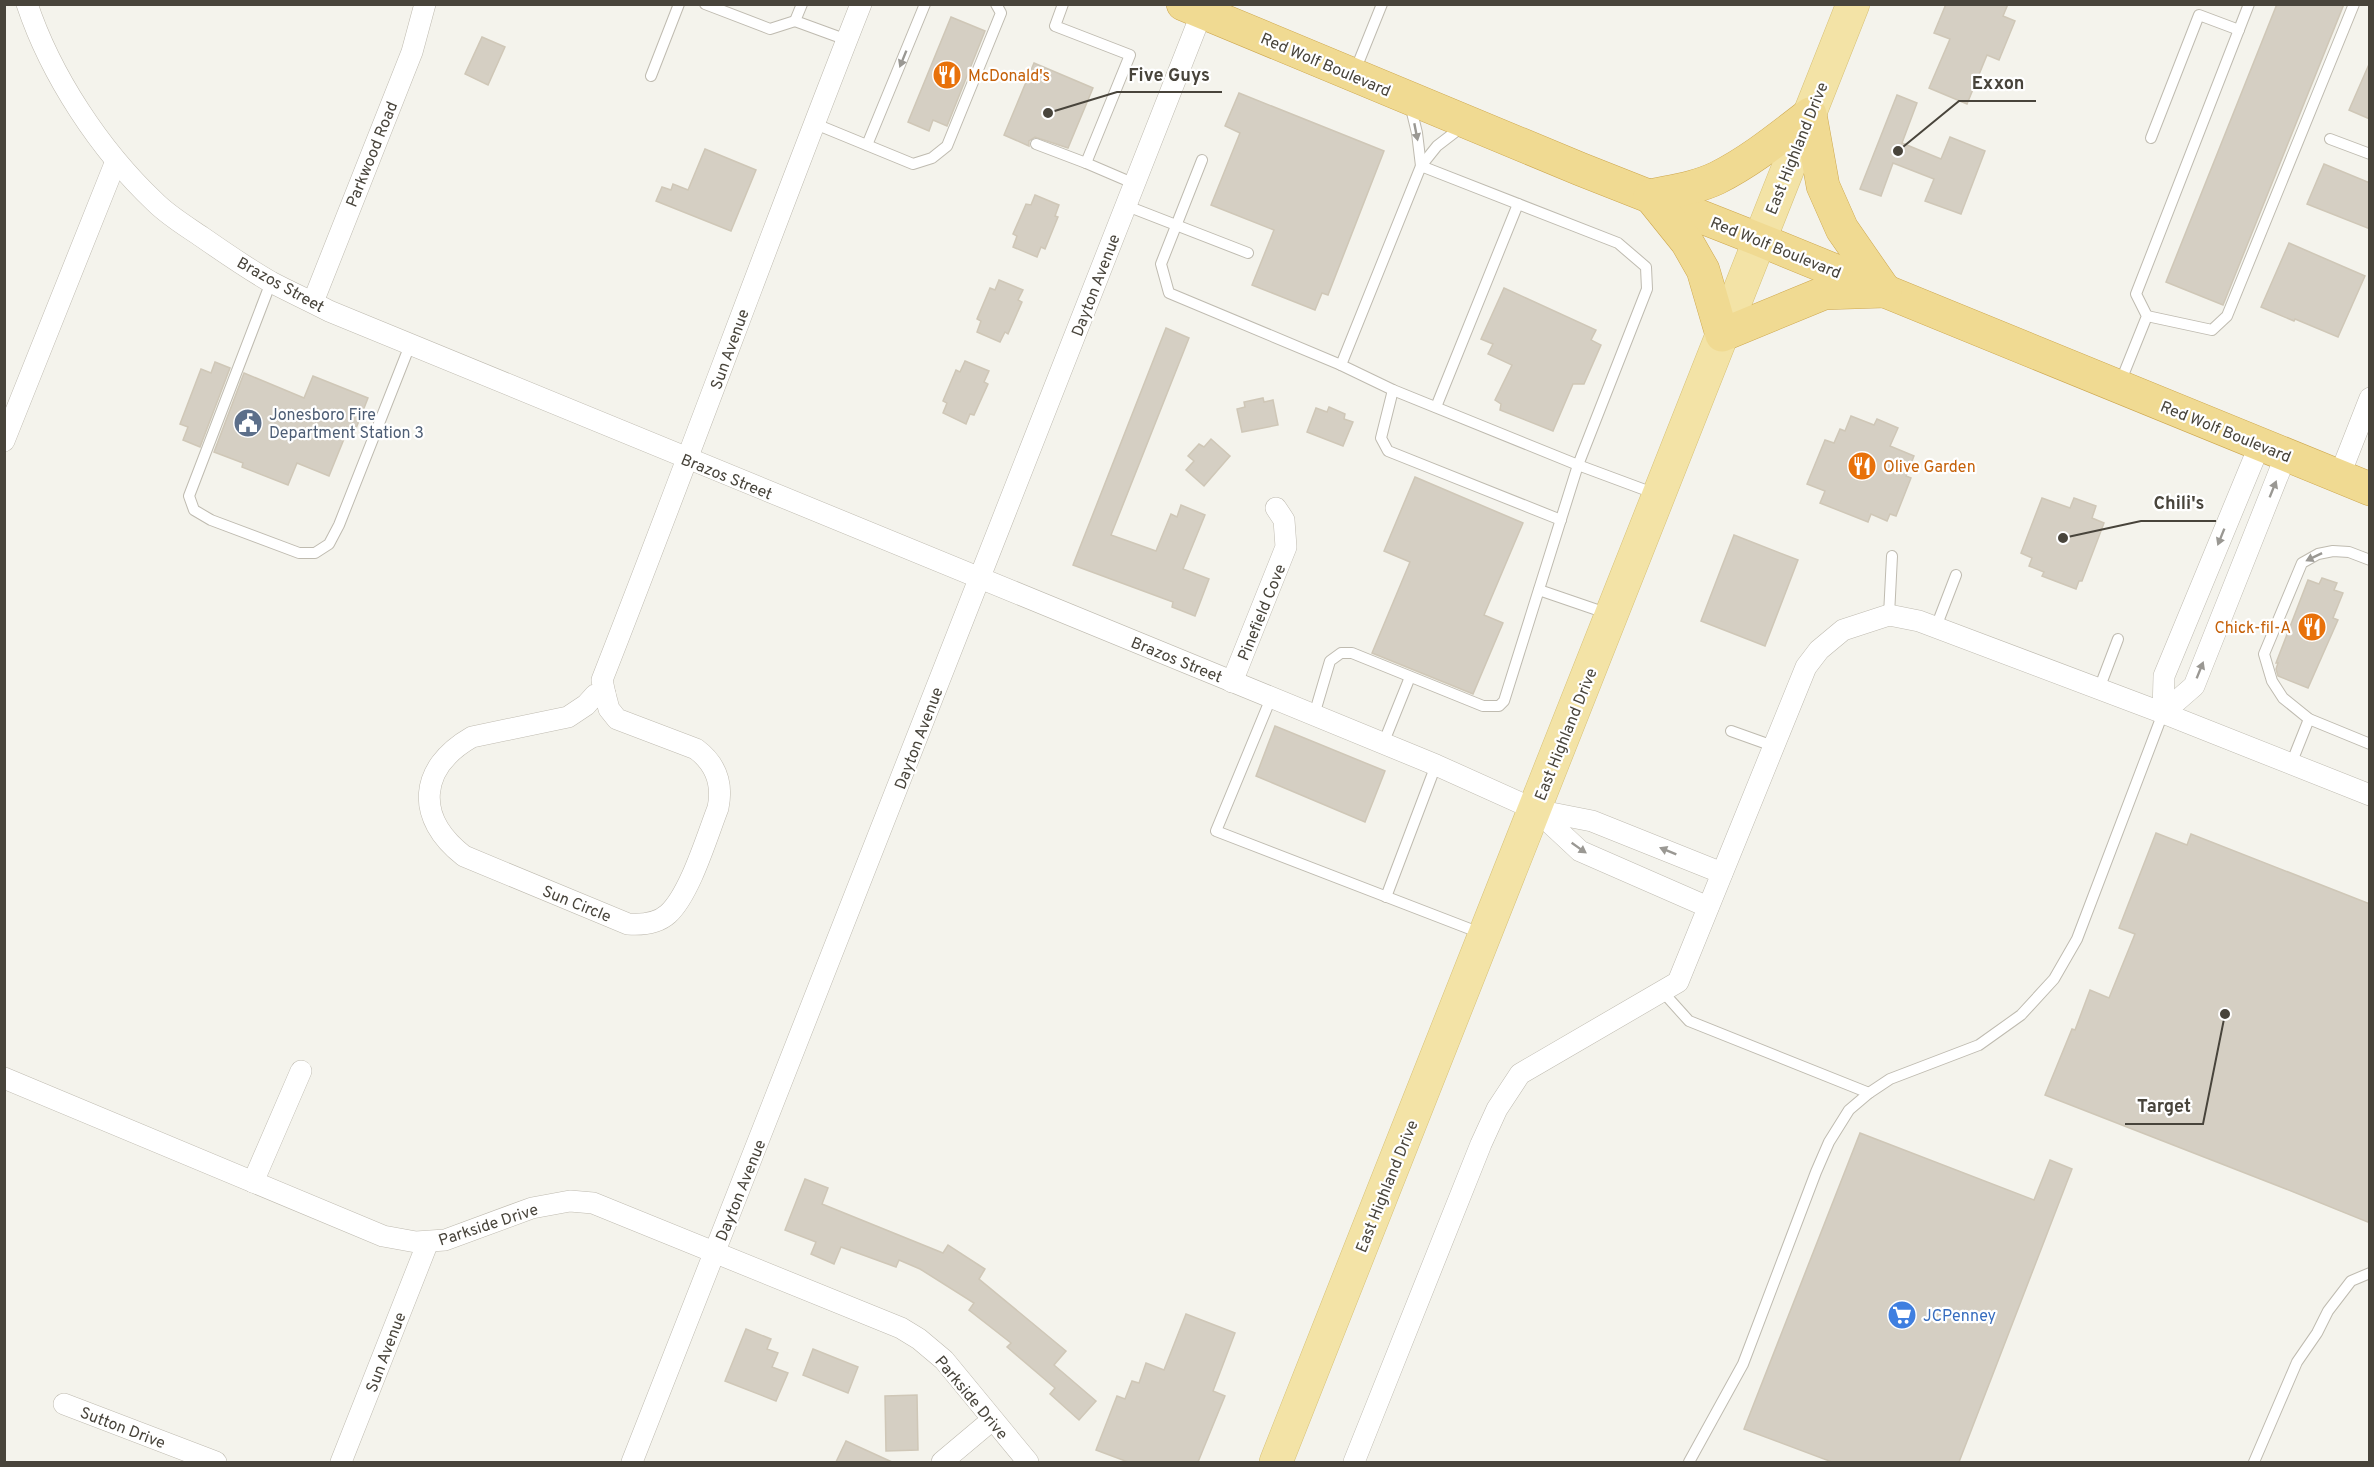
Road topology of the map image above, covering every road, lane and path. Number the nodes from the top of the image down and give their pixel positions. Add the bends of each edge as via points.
1 (27, 4) edge
2 (425, 4) edge
3 (678, 4) edge
4 (705, 4) edge
5 (802, 4) edge
6 (861, 4) edge
7 (925, 4) edge
8 (996, 4) edge
9 (1063, 4) edge
10 (1382, 4) edge
11 (1853, 4) edge
12 (2249, 4) edge
13 (2354, 4) edge
14 (1193, 8) edge
15 (795, 21) junction
16 (2239, 30) junction
17 (847, 40) junction
18 (1353, 75) junction
19 (651, 76) dead end
20 (1408, 98) junction
21 (1810, 114) junction
22 (1468, 122) junction
23 (813, 123) junction
24 (2151, 138) dead end
25 (2330, 139) dead end
26 (1036, 144) dead end
27 (867, 145) junction
28 (2370, 154) edge
29 (1202, 160) dead end
30 (116, 161) junction
31 (1086, 163) junction
32 (1421, 166) junction
33 (1135, 184) junction
34 (1650, 196) junction
35 (1518, 204) junction
36 (1126, 206) junction
37 (1177, 225) junction
38 (1760, 240) junction
39 (1248, 253) dead end
40 (271, 282) junction
41 (1886, 291) junction
42 (313, 302) junction
43 (2147, 316) junction
44 (1722, 335) junction
45 (410, 345) junction
46 (1341, 365) junction
47 (2119, 387) junction
48 (1393, 390) junction
49 (2370, 398) edge
50 (1436, 407) junction
51 (4, 441) edge
52 (2273, 449) junction
53 (688, 460) junction
54 (1578, 465) junction
55 (2339, 477) junction
56 (2370, 489) edge
57 (1659, 496) junction
58 (1276, 508) dead end
59 (1561, 520) junction
60 (1892, 556) dead end
61 (2370, 560) edge
62 (1956, 575) dead end
63 (981, 579) junction
64 (1539, 590) junction
65 (1612, 615) junction
66 (1889, 615) junction
67 (1936, 627) junction
68 (2118, 639) dead end
69 (1410, 677) junction
70 (1232, 682) junction
71 (2099, 689) junction
72 (605, 694) junction
73 (1271, 698) junction
74 (2163, 713) junction
75 (1314, 715) junction
76 (2309, 719) junction
77 (1731, 731) dead end
78 (1383, 744) junction
79 (2370, 744) edge
80 (1773, 746) junction
81 (2291, 764) junction
82 (1436, 765) junction
83 (2370, 795) edge
84 (1536, 810) junction
85 (1722, 873) junction
86 (1386, 897) junction
87 (1708, 908) junction
88 (1486, 935) junction
89 (1662, 991) junction
90 (301, 1071) dead end
91 (4, 1078) edge
92 (1869, 1093) junction
93 (253, 1182) junction
94 (428, 1242) junction
95 (715, 1252) junction
96 (2370, 1273) edge
97 (64, 1404) dead end
98 (992, 1420) junction
99 (216, 1462) edge
100 (341, 1462) edge
101 (632, 1462) edge
102 (942, 1462) edge
103 (1028, 1462) edge
104 (1276, 1462) edge
105 (1354, 1462) edge
106 (1689, 1462) edge
107 (2254, 1462) edge

1 - 30 street, Brazos Street via 64,85
2 - 42 street, Parkwood Road via 412,52
3 - 19 lane
4 - 15 lane via 770,29
5 - 15 lane
6 - 17 street, Sun Avenue
7 -> 27 lane
8 - 27 lane via 1000,13 947,146 932,158 913,164
9 - 31 lane via 1055,26 1130,55
10 - 18 lane
11 - 21 main road, East Highland Drive
12 - 16 lane
13 - 43 lane via 2227,316 2212,330
14 - 18 highway, Red Wolf Boulevard
14 - 33 street, Dayton Avenue
15 - 17 lane
16 - 24 lane via 2199,15
16 - 43 lane via 2136,294
17 - 23 street, Sun Avenue
18 - 20 highway, Red Wolf Boulevard
20 - 22 highway, Red Wolf Boulevard
20 -> 32 lane
21 - 34 highway via 1716,178
21 - 38 main road, East Highland Drive
21 - 41 highway via 1823,186 1842,229
22 - 32 lane via 1437,146
22 - 34 highway, Red Wolf Boulevard
23 - 27 lane
23 - 53 street, Sun Avenue
25 - 28 lane
26 - 31 lane
29 - 37 lane
30 - 40 street, Brazos Street via 155,203
30 - 51 street
31 - 33 lane
32 - 35 lane
32 - 46 lane
33 - 36 street, Dayton Avenue
34 - 38 highway, Red Wolf Boulevard
34 - 44 highway via 1687,242 1703,270
35 - 50 lane
35 - 54 lane via 1618,243 1646,267 1647,289
36 - 37 lane
36 - 63 street, Dayton Avenue
37 - 39 lane
37 - 46 lane via 1161,264 1169,293
38 - 41 highway, Red Wolf Boulevard
38 - 44 main road, East Highland Drive
40 - 42 street, Brazos Street
40 - 45 lane via 189,496 194,510 211,520 299,553 315,553 329,544
41 - 44 highway via 1824,293
41 - 47 highway, Red Wolf Boulevard
42 - 45 street, Brazos Street
43 - 47 lane
44 - 57 main road, East Highland Drive
45 - 53 street, Brazos Street
46 - 48 lane
47 - 52 highway, Red Wolf Boulevard
48 - 50 lane
48 - 59 lane via 1381,438 1388,451
49 - 55 street
50 - 54 lane
52 - 55 highway, Red Wolf Boulevard
52 -> 74 street via 2164,676
74 -> 52 street via 2194,686
53 - 63 street, Brazos Street
53 - 72 street, Sun Avenue via 602,680
54 - 57 lane
54 - 59 lane
55 - 56 highway, Red Wolf Boulevard
57 - 65 main road, East Highland Drive
58 - 70 street, Pinefield Cove via 1284,520 1287,547
59 - 64 lane
60 - 66 lane
61 -> 76 lane via 2333,551 2318,554 2302,564 2265,654 2272,681 2283,698
62 - 67 lane
63 - 70 street, Brazos Street
63 - 95 street, Dayton Avenue
64 - 65 lane
64 - 69 lane via 1504,701 1499,706 1483,706
65 - 84 main road, East Highland Drive
66 - 67 street
66 - 80 street via 1843,630 1819,650 1806,666
67 - 71 street
68 - 71 lane
69 - 75 lane via 1352,653 1341,653 1330,661
69 - 78 lane
70 - 73 street, Brazos Street
71 - 74 street
72 - 72 street, Sun Circle via 617,719 696,749 717,775 718,808 681,898 669,913 650,924 628,924 464,856 447,843 431,813 429,793 433,775 443,759 465,741 568,717 595,695
73 - 75 street, Brazos Street
73 - 86 lane via 1216,831
74 - 81 street
74 - 92 lane via 2077,939 2054,979 2021,1015 1979,1045 1890,1079
75 - 78 street, Brazos Street
76 - 79 lane
76 - 81 lane
77 - 80 lane
78 - 82 street, Brazos Street
80 - 85 street
81 - 83 street
82 - 84 street, Brazos Street
82 - 86 lane
85 -> 84 street via 1592,821
84 -> 87 street via 1580,851
84 - 88 main road, East Highland Drive
85 - 87 street
86 - 88 lane
87 - 89 street via 1678,982
88 - 104 main road, East Highland Drive
89 - 92 lane via 1689,1021
89 - 105 street via 1520,1074 1497,1109
90 - 93 street
91 - 93 street, Parkside Drive
92 - 106 lane via 1849,1110 1829,1142 1743,1364
93 - 94 street, Parkside Drive via 383,1236
94 - 95 street, Parkside Drive via 445,1240 532,1208 570,1201 593,1203
94 - 100 street, Sun Avenue
95 - 98 street, Parkside Drive via 901,1328 944,1360
95 - 101 street, Dayton Avenue
96 - 107 lane via 2352,1281 2328,1311 2297,1362
97 - 99 street, Sutton Drive
98 - 102 street
98 - 103 street, Parkside Drive

